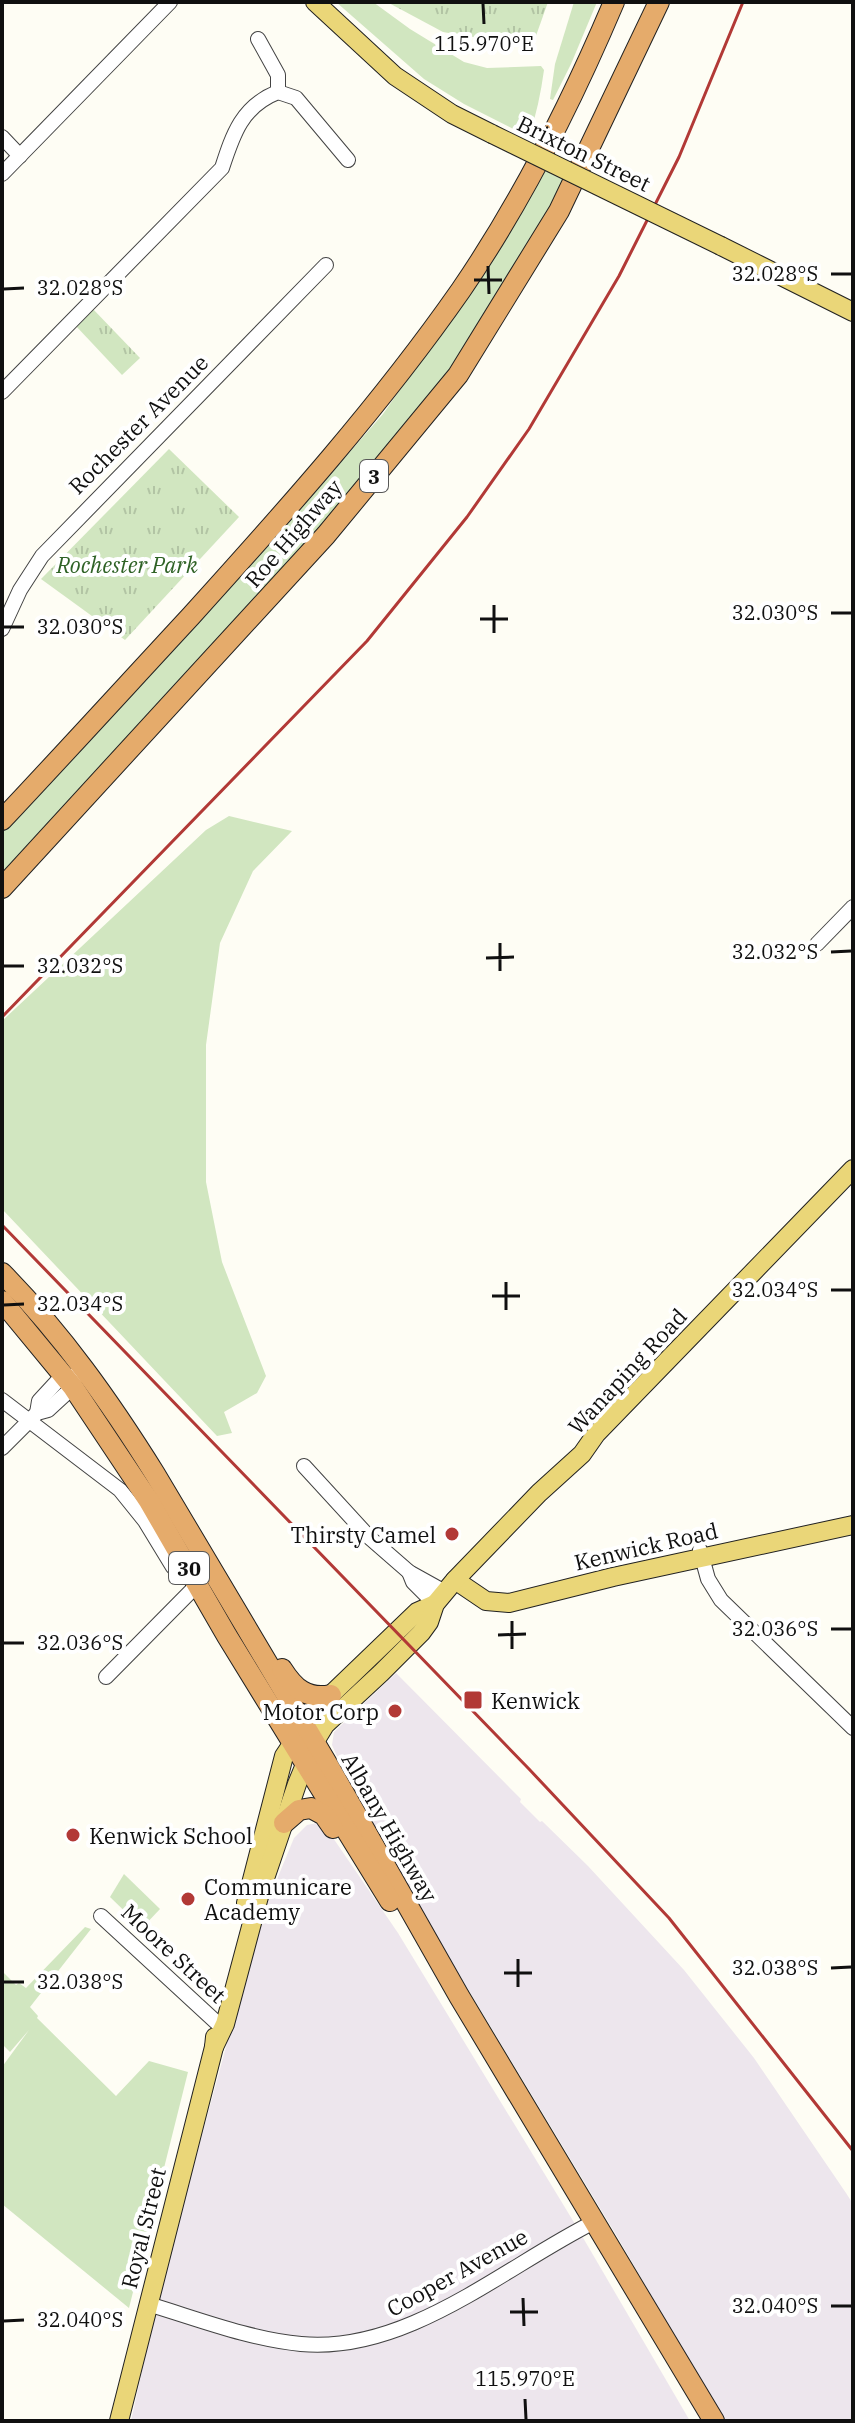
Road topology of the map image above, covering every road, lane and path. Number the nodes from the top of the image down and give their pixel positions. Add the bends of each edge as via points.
1 (170, 2) edge
2 (315, 2) edge
3 (614, 2) edge
4 (659, 2) edge
5 (258, 39) dead end
6 (278, 92) junction
7 (2, 137) edge
8 (20, 156) junction
9 (348, 160) dead end
10 (2, 174) edge
11 (326, 265) dead end
12 (853, 312) edge
13 (2, 392) edge
14 (2, 629) edge
15 (2, 820) edge
16 (2, 888) edge
17 (853, 907) edge
18 (817, 944) dead end
19 (853, 1169) edge
20 (2, 1273) edge
21 (2, 1301) edge
22 (56, 1333) junction
23 (70, 1380) junction
24 (102, 1393) junction
25 (2, 1400) edge
26 (33, 1417) junction
27 (2, 1448) edge
28 (304, 1466) dead end
29 (853, 1516) edge
30 (853, 1525) edge
31 (701, 1554) junction
32 (173, 1567) dead end
33 (198, 1584) junction
34 (449, 1586) junction
35 (248, 1632) junction
36 (378, 1651) junction
37 (355, 1672) junction
38 (381, 1673) junction
39 (106, 1677) dead end
40 (331, 1695) junction
41 (853, 1728) edge
42 (303, 1737) junction
43 (304, 1763) junction
44 (284, 1823) junction
45 (387, 1896) junction
46 (101, 1916) dead end
47 (216, 2022) junction
48 (214, 2047) junction
49 (590, 2224) junction
50 (148, 2304) junction
51 (119, 2421) edge
52 (703, 2421) edge
53 (714, 2421) edge

1 - 8 street
2 - 12 main road, Brixton Street, bridge via 405,83 452,114
3 - 15 highway, Roe Highway / 3 via 522,190 462,288 394,381 299,497
4 - 16 highway, Roe Highway / 3 via 559,211 458,375 326,535
5 - 6 street via 278,75
6 - 9 street via 296,98
6 - 13 street via 241,120 222,168
7 - 8 street
8 - 10 street
11 - 14 street, Rochester Avenue via 36,562
17 - 18 street
19 - 34 main road, Wanaping Road
20 - 22 highway, Albany Highway
21 - 23 highway, Albany Highway / 30
22 - 23 street
22 - 24 highway, Albany Highway
23 - 24 street
23 - 26 street via 48,1410
23 - 33 highway, Albany Highway / 30
24 - 35 highway, Albany Highway
25 - 26 street
26 - 27 street
26 - 32 street via 120,1490
28 - 34 street via 413,1582
29 - 31 main road, Kenwick Road
30 - 31 main road, Kenwick Road
31 - 34 main road, Kenwick Road via 503,1593
31 - 41 street via 721,1600
33 - 39 street
33 - 42 highway, Albany Highway / 30 via 227,1636
34 - 36 main road, Wanaping Road
34 - 38 main road, Wanaping Road via 429,1622
35 - 40 highway via 263,1640 298,1689 315,1697
35 - 42 highway, Albany Highway
36 - 37 main road, Wanaping Road
36 - 38 main road
37 - 38 main road
37 - 40 main road, Wanaping Road
38 - 42 main road, Wanaping Road via 325,1725
40 - 42 main road, Wanaping Road via 314,1711
42 - 43 highway, Albany Highway
42 - 47 main road, Royal Street via 284,1756 277,1776
42 - 49 highway, Albany Highway
43 - 44 main road, Royal Street
43 - 45 highway, Albany Highway
44 - 45 highway via 302,1809 321,1813 368,1880
44 - 48 main road, Royal Street
45 - 49 highway, Albany Highway
46 - 47 street, Moore Street
47 - 48 main road, Royal Street
48 - 50 main road, Royal Street
49 - 50 street, Cooper Avenue via 432,2315 383,2337 300,2344 253,2336
49 - 52 highway, Albany Highway
49 - 53 highway, Albany Highway
50 - 51 main road, Royal Street

